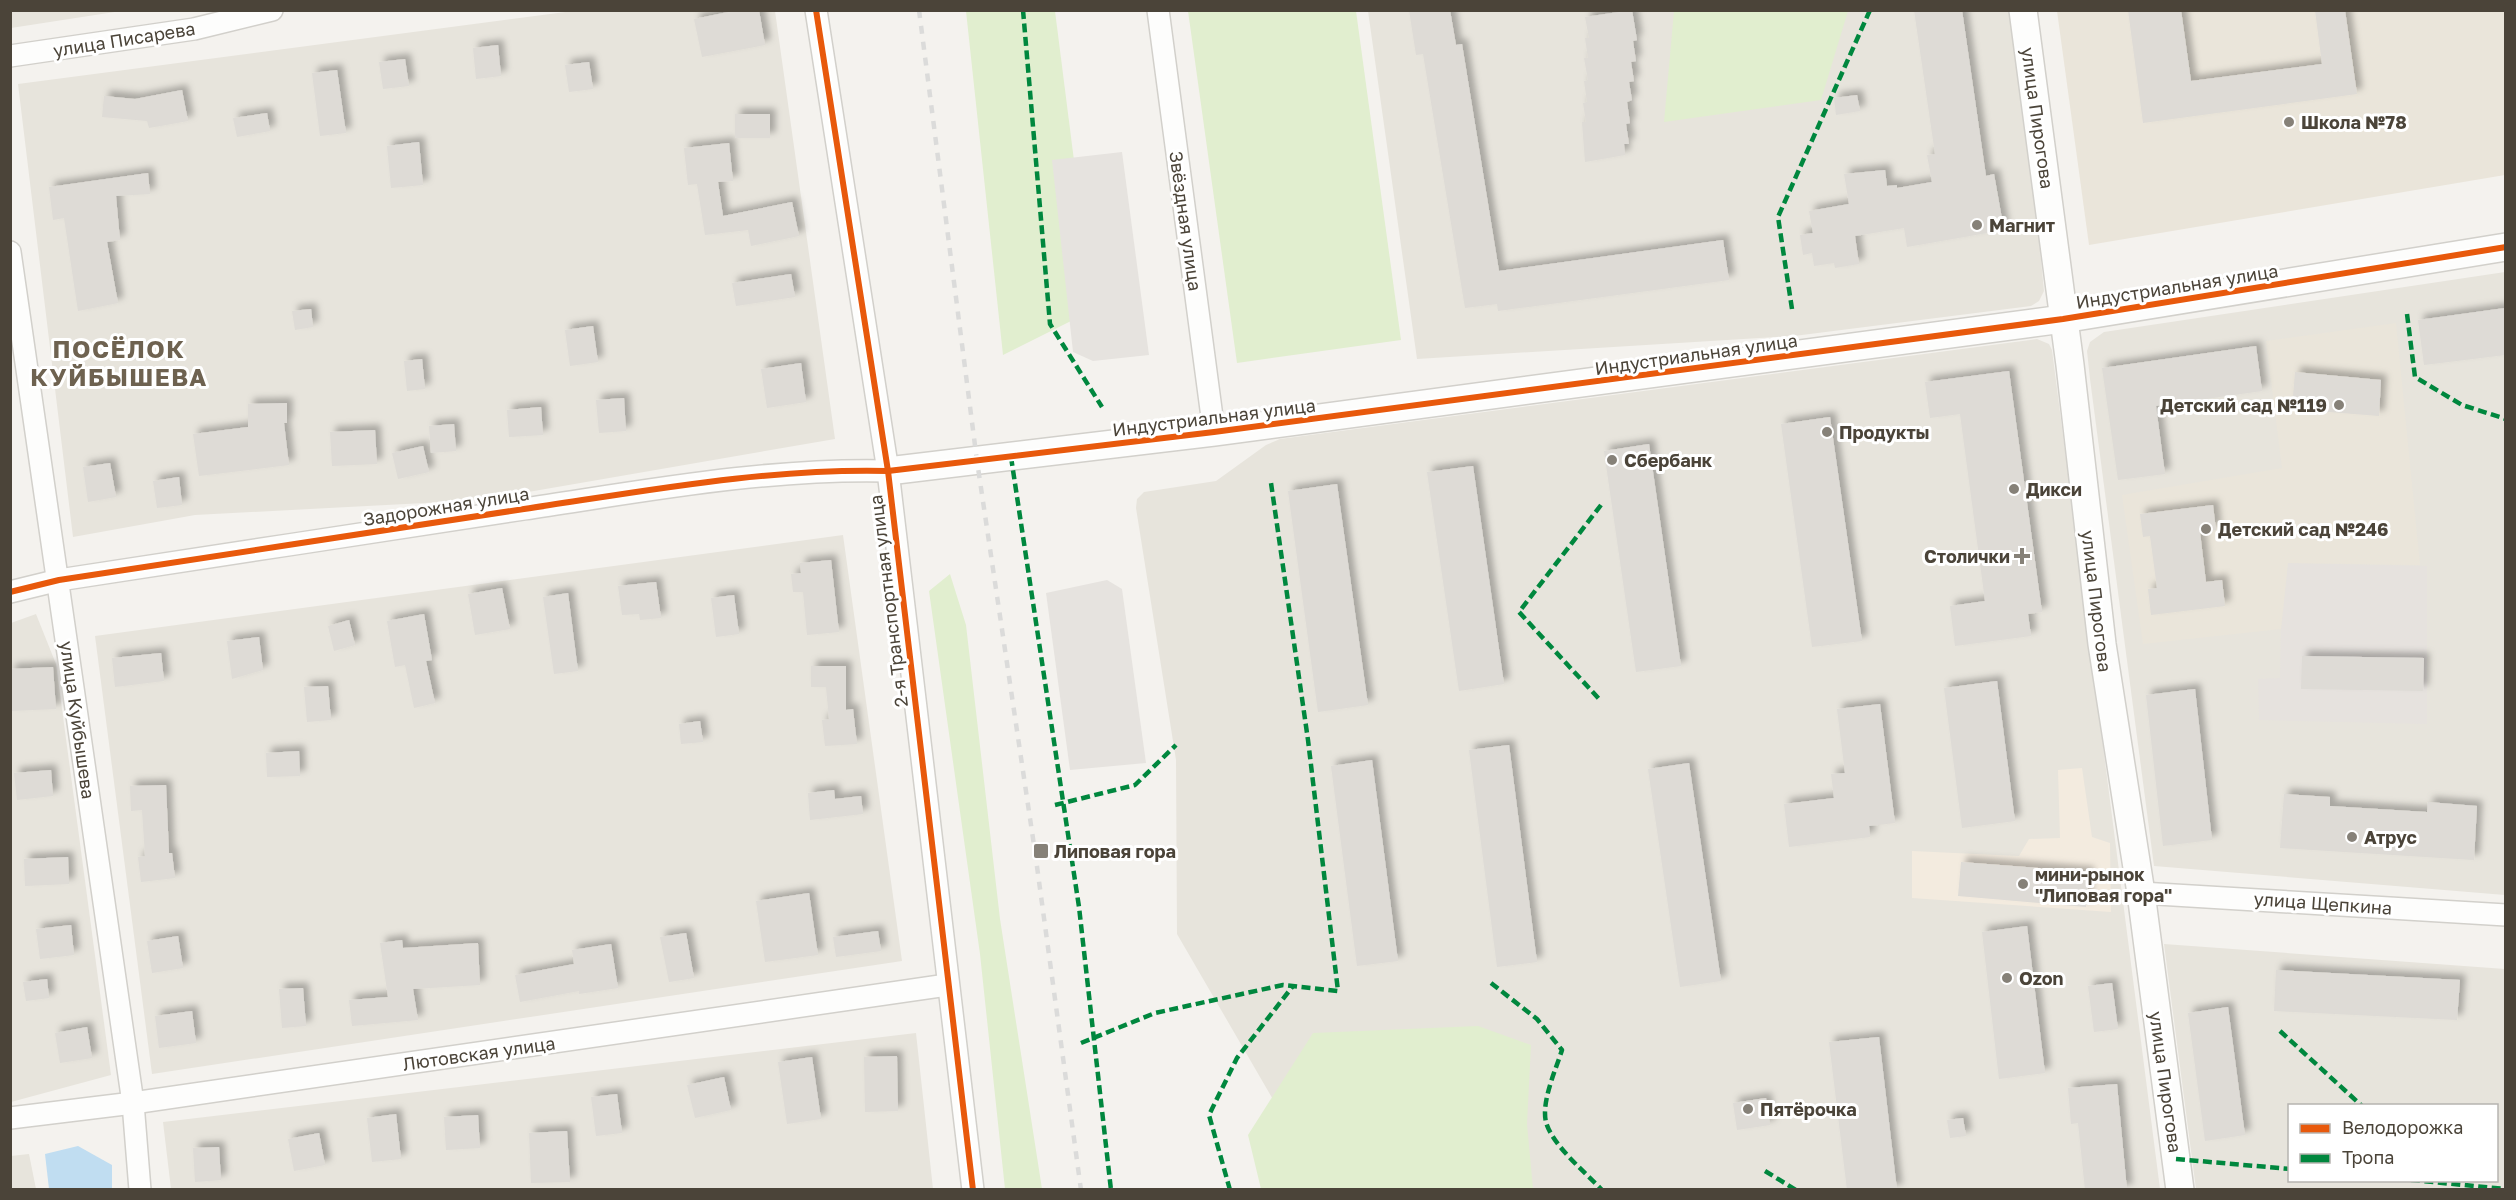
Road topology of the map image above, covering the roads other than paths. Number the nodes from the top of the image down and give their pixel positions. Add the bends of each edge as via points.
1 (272, 10) edge
2 (816, 10) edge
3 (1158, 10) edge
4 (2023, 10) edge
5 (10, 56) edge
6 (2505, 247) edge
7 (10, 252) edge
8 (2063, 319) junction
9 (1214, 432) junction
10 (888, 471) junction
11 (59, 580) junction
12 (10, 592) edge
13 (2141, 893) junction
14 (2505, 915) edge
15 (947, 985) junction
16 (133, 1104) junction
17 (10, 1118) edge
18 (140, 1190) edge
19 (973, 1190) edge
20 (2180, 1190) edge

1 - 5 street, улица Писарева via 194,29
2 - 10 street, 2-я Транспортная улица
3 - 9 street, Звёздная улица
4 - 8 street, улица Пирогова
6 - 8 street, Индустриальная улица
7 - 11 street, улица Куйбышева
8 - 9 street, Индустриальная улица
8 - 13 street, улица Пирогова via 2102,644
9 - 10 street, Индустриальная улица
10 - 11 street, Задорожная улица via 832,469 777,473
10 - 15 street, 2-я Транспортная улица
11 - 12 street, Задорожная улица
11 - 16 street, улица Куйбышева
13 - 14 street, улица Щепкина
13 - 20 street, улица Пирогова
15 - 16 street, Лютовская улица
15 - 19 street, 2-я Транспортная улица
16 - 17 street, Лютовская улица
16 - 18 street, улица Куйбышева

